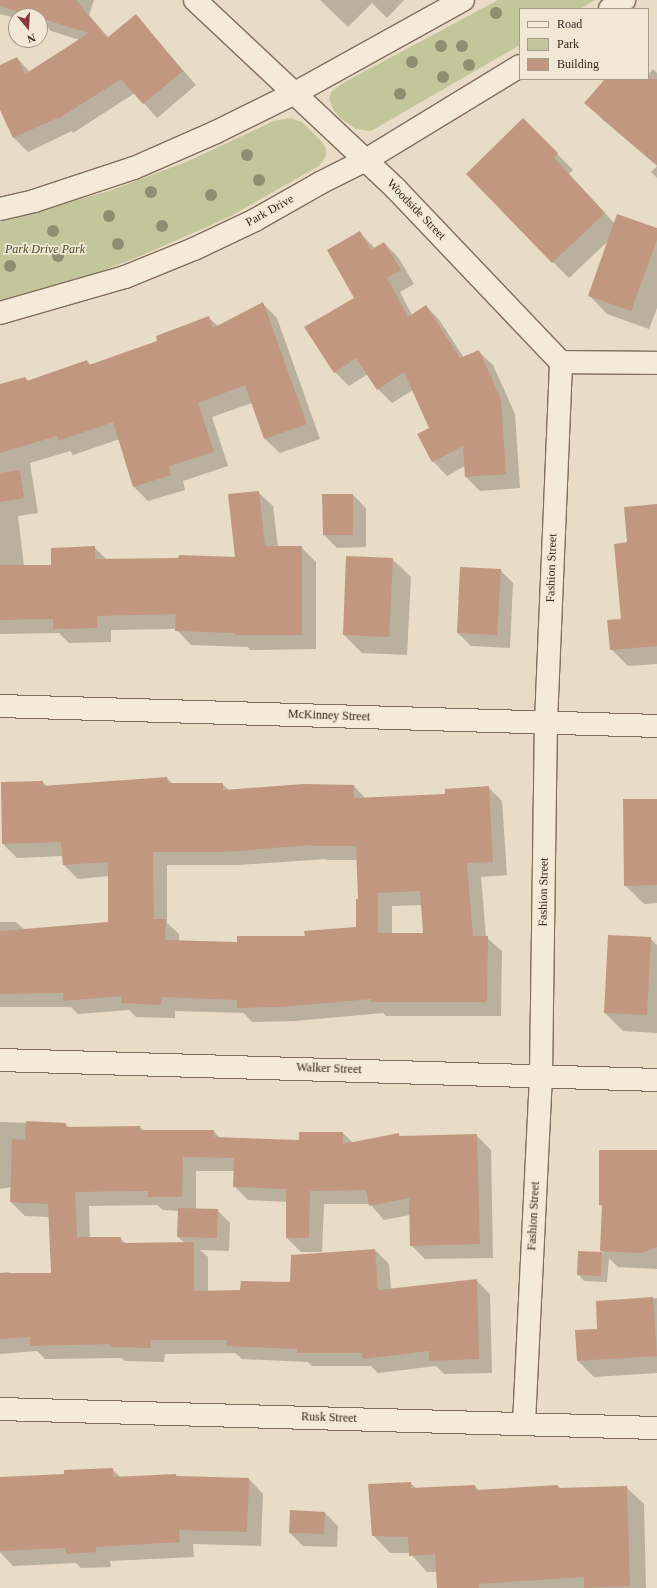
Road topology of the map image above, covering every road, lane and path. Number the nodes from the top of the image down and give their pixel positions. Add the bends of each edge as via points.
1 (195, 0) edge
2 (463, 0) edge
3 (624, 0) edge
4 (612, 8) edge
5 (519, 67) edge
6 (295, 93) junction
7 (366, 160) junction
8 (0, 209) edge
9 (0, 313) edge
10 (561, 362) junction
11 (657, 362) edge
12 (0, 706) edge
13 (546, 722) junction
14 (657, 726) edge
15 (0, 1060) edge
16 (541, 1075) junction
17 (657, 1080) edge
18 (0, 1408) edge
19 (524, 1423) junction
20 (657, 1428) edge

1 - 6 street, Woodside Street
2 - 6 street
3 - 4 street
5 - 7 street, Park Drive
6 - 7 street, Woodside Street
6 - 8 street via 134,168 34,202
7 - 9 street, Park Drive via 255,220 194,249 125,277
7 - 10 street, Woodside Street
10 - 11 street
10 - 13 street, Fashion Street
12 - 13 street, McKinney Street
13 - 14 street, McKinney Street
13 - 16 street, Fashion Street
15 - 16 street, Walker Street
16 - 17 street, Walker Street
16 - 19 street, Fashion Street
18 - 19 street, Rusk Street
19 - 20 street, Rusk Street

